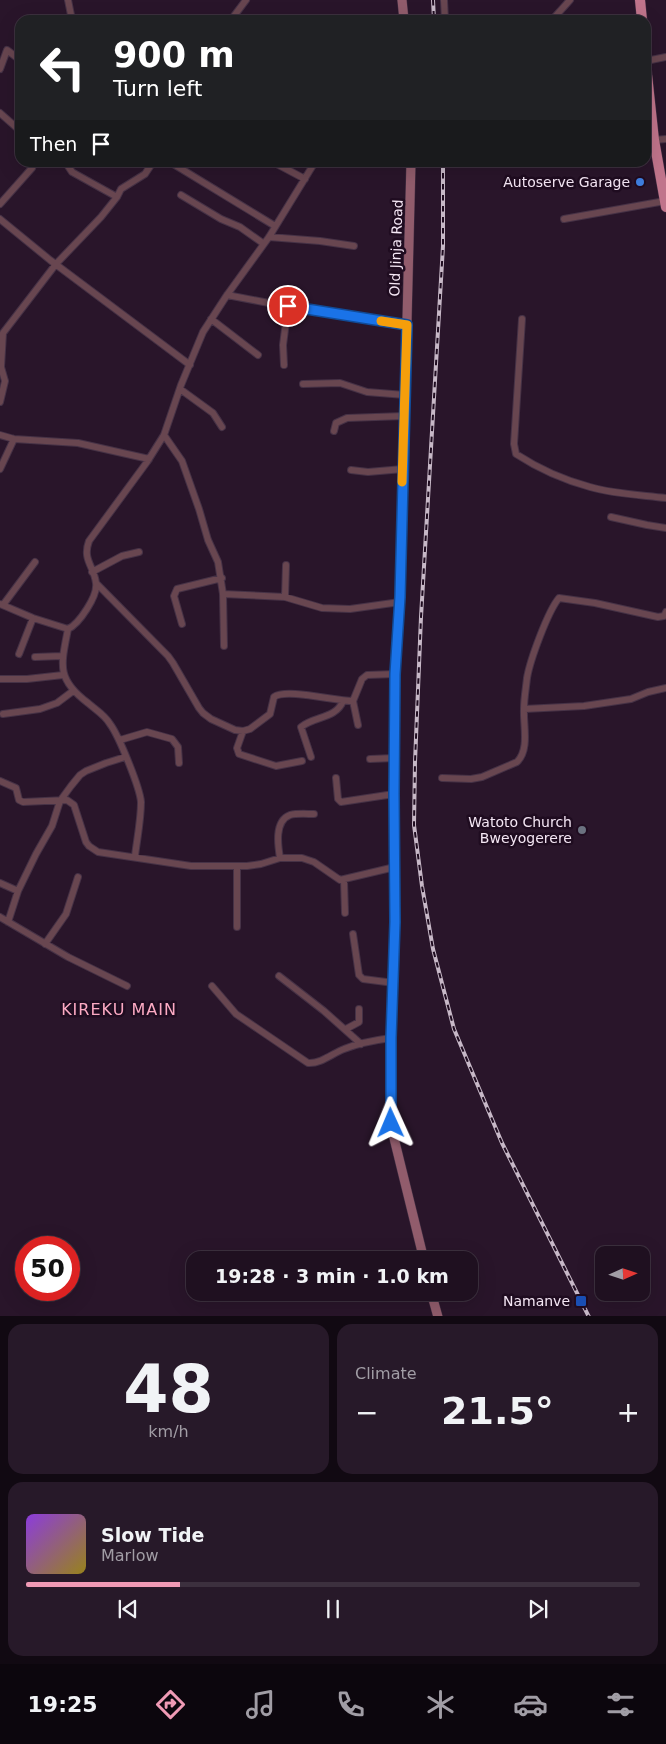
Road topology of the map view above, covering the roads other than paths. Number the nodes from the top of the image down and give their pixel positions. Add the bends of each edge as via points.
1 (68, 0) edge
2 (246, 0) edge
3 (402, 0) edge
4 (444, 0) edge
5 (570, 0) edge
6 (640, 0) edge
7 (236, 14) edge
8 (71, 15) edge
9 (404, 15) edge
10 (445, 15) edge
11 (556, 15) edge
12 (642, 15) edge
13 (0, 45) edge
14 (7, 50) junction
15 (15, 56) edge
16 (666, 57) edge
17 (651, 60) edge
18 (0, 69) edge
19 (0, 113) edge
20 (651, 113) edge
21 (15, 126) edge
22 (666, 139) edge
23 (654, 140) junction
24 (69, 167) edge
25 (150, 167) edge
26 (178, 167) edge
27 (282, 167) edge
28 (312, 167) edge
29 (411, 167) edge
30 (32, 168) dead end
31 (305, 179) junction
32 (181, 195) dead end
33 (117, 197) junction
34 (0, 204) edge
35 (665, 204) edge
36 (0, 219) edge
37 (564, 219) dead end
38 (275, 226) junction
39 (268, 237) junction
40 (264, 244) junction
41 (354, 246) dead end
42 (56, 264) junction
43 (227, 295) junction
44 (288, 306) junction
45 (211, 318) junction
46 (522, 319) dead end
47 (407, 325) junction
48 (258, 355) dead end
49 (190, 365) junction
50 (284, 365) dead end
51 (303, 384) dead end
52 (180, 389) junction
53 (405, 395) junction
54 (0, 402) edge
55 (404, 416) junction
56 (222, 427) dead end
57 (334, 431) dead end
58 (0, 435) edge
59 (164, 435) junction
60 (14, 439) junction
61 (149, 459) junction
62 (0, 468) edge
63 (351, 470) dead end
64 (403, 470) junction
65 (666, 498) edge
66 (611, 517) dead end
67 (666, 528) edge
68 (139, 552) dead end
69 (35, 562) dead end
70 (286, 565) dead end
71 (92, 572) junction
72 (222, 578) junction
73 (97, 584) junction
74 (223, 594) junction
75 (285, 597) junction
76 (400, 602) junction
77 (1, 605) edge
78 (666, 612) edge
79 (33, 618) junction
80 (182, 624) dead end
81 (68, 629) junction
82 (224, 646) dead end
83 (19, 654) dead end
84 (62, 656) junction
85 (35, 657) dead end
86 (395, 674) junction
87 (63, 675) junction
88 (0, 679) edge
89 (666, 688) edge
90 (73, 691) junction
91 (343, 701) junction
92 (353, 701) junction
93 (524, 709) junction
94 (2, 714) dead end
95 (358, 725) dead end
96 (244, 731) junction
97 (120, 740) junction
98 (125, 757) junction
99 (311, 757) dead end
100 (394, 758) junction
101 (370, 759) dead end
102 (302, 760) dead end
103 (179, 763) dead end
104 (336, 778) dead end
105 (442, 778) dead end
106 (0, 781) edge
107 (394, 794) junction
108 (60, 801) junction
109 (314, 814) dead end
110 (135, 856) junction
111 (280, 858) junction
112 (237, 866) junction
113 (395, 867) junction
114 (78, 877) dead end
115 (344, 880) junction
116 (0, 883) edge
117 (18, 891) junction
118 (346, 914) dead end
119 (0, 916) edge
120 (8, 922) junction
121 (237, 927) dead end
122 (353, 934) dead end
123 (45, 944) junction
124 (279, 976) dead end
125 (394, 983) junction
126 (127, 986) dead end
127 (212, 986) dead end
128 (359, 1009) dead end
129 (346, 1029) junction
130 (391, 1038) junction
131 (361, 1044) junction
132 (422, 1251) edge
133 (434, 1301) edge
134 (438, 1316) edge

1 - 8 street
2 - 7 street
3 - 9 main road
4 - 10 street
5 - 11 street
6 - 12 highway
13 - 14 street
14 - 15 street
14 - 18 street
16 - 17 street
19 - 21 street
20 - 23 highway
22 - 23 street
23 - 35 highway
24 - 33 street
25 - 33 street via 145,174 121,189
26 - 38 street
27 - 31 street
28 - 31 street
29 - 47 main road, Old Jinja Road
30 - 34 street
31 - 38 street
32 - 40 street
33 - 42 street
35 - 37 street
36 - 42 street
38 - 39 street
39 - 40 street
39 - 41 street
40 - 43 street
42 - 49 street
42 - 54 street via 2,335 4,381
43 - 44 street
43 - 45 street
44 - 47 street
44 - 50 street via 282,345
45 - 48 street
45 - 49 street
46 - 65 street via 516,454 547,472 590,488
47 - 53 main road, Old Jinja Road
49 - 52 street
51 - 53 street via 340,383 367,392
52 - 56 street via 213,414
52 - 59 street
53 - 55 main road, Old Jinja Road
55 - 57 street via 347,418 336,423
55 - 64 main road, Old Jinja Road
58 - 60 street
59 - 61 street
59 - 72 street via 182,461
60 - 61 street via 78,443
60 - 62 street
61 - 71 street via 89,541 86,556
63 - 64 street
64 - 76 main road, Old Jinja Road
66 - 67 street
68 - 71 street via 122,556
69 - 77 street
70 - 75 street
71 - 73 street
72 - 74 street
72 - 80 street via 177,590 174,596
73 - 81 street via 86,610
73 - 96 street via 173,663 203,713
74 - 75 street
74 - 82 street
75 - 76 street via 322,608 350,609
76 - 86 main road, Old Jinja Road
77 - 79 street
78 - 93 street via 658,617 559,598 540,635 530,666
79 - 81 street
79 - 83 street
81 - 84 street
84 - 85 street
84 - 87 street
86 - 92 street via 367,675 362,679
86 - 100 main road, Old Jinja Road
87 - 88 street
87 - 90 street
89 - 93 street via 631,699 584,706
90 - 94 street via 57,703 40,709
90 - 97 street via 103,715
91 - 92 street
91 - 96 street via 278,694 274,697 270,714
91 - 99 street via 334,712 301,727
92 - 95 street
93 - 105 street via 525,736 522,755 517,762 482,777
96 - 102 street via 237,748 239,754 276,766
97 - 98 street
97 - 103 street via 147,732 172,739 178,747
98 - 108 street via 80,775
98 - 110 street via 140,800
100 - 101 street
100 - 107 main road, Old Jinja Road
104 - 107 street via 341,802
106 - 108 street via 16,788 19,800 23,802
107 - 113 main road, Old Jinja Road
108 - 110 street via 67,800 74,805 86,842 93,849
108 - 117 street via 52,826
109 - 111 street via 291,815 284,819 278,843
110 - 112 street via 176,865
111 - 112 street
111 - 115 street via 308,859
112 - 121 street
113 - 115 street
113 - 125 main road, Old Jinja Road
114 - 123 street via 66,914
115 - 118 street
116 - 117 street
117 - 120 street
119 - 120 street
120 - 123 street
122 - 125 street via 359,975 363,979
123 - 126 street
124 - 129 street
125 - 130 main road, Old Jinja Road
127 - 131 street via 236,1014 308,1063
128 - 129 street via 359,1022
129 - 131 street
130 - 131 street
130 - 132 main road, Old Jinja Road via 391,1123
133 - 134 main road

